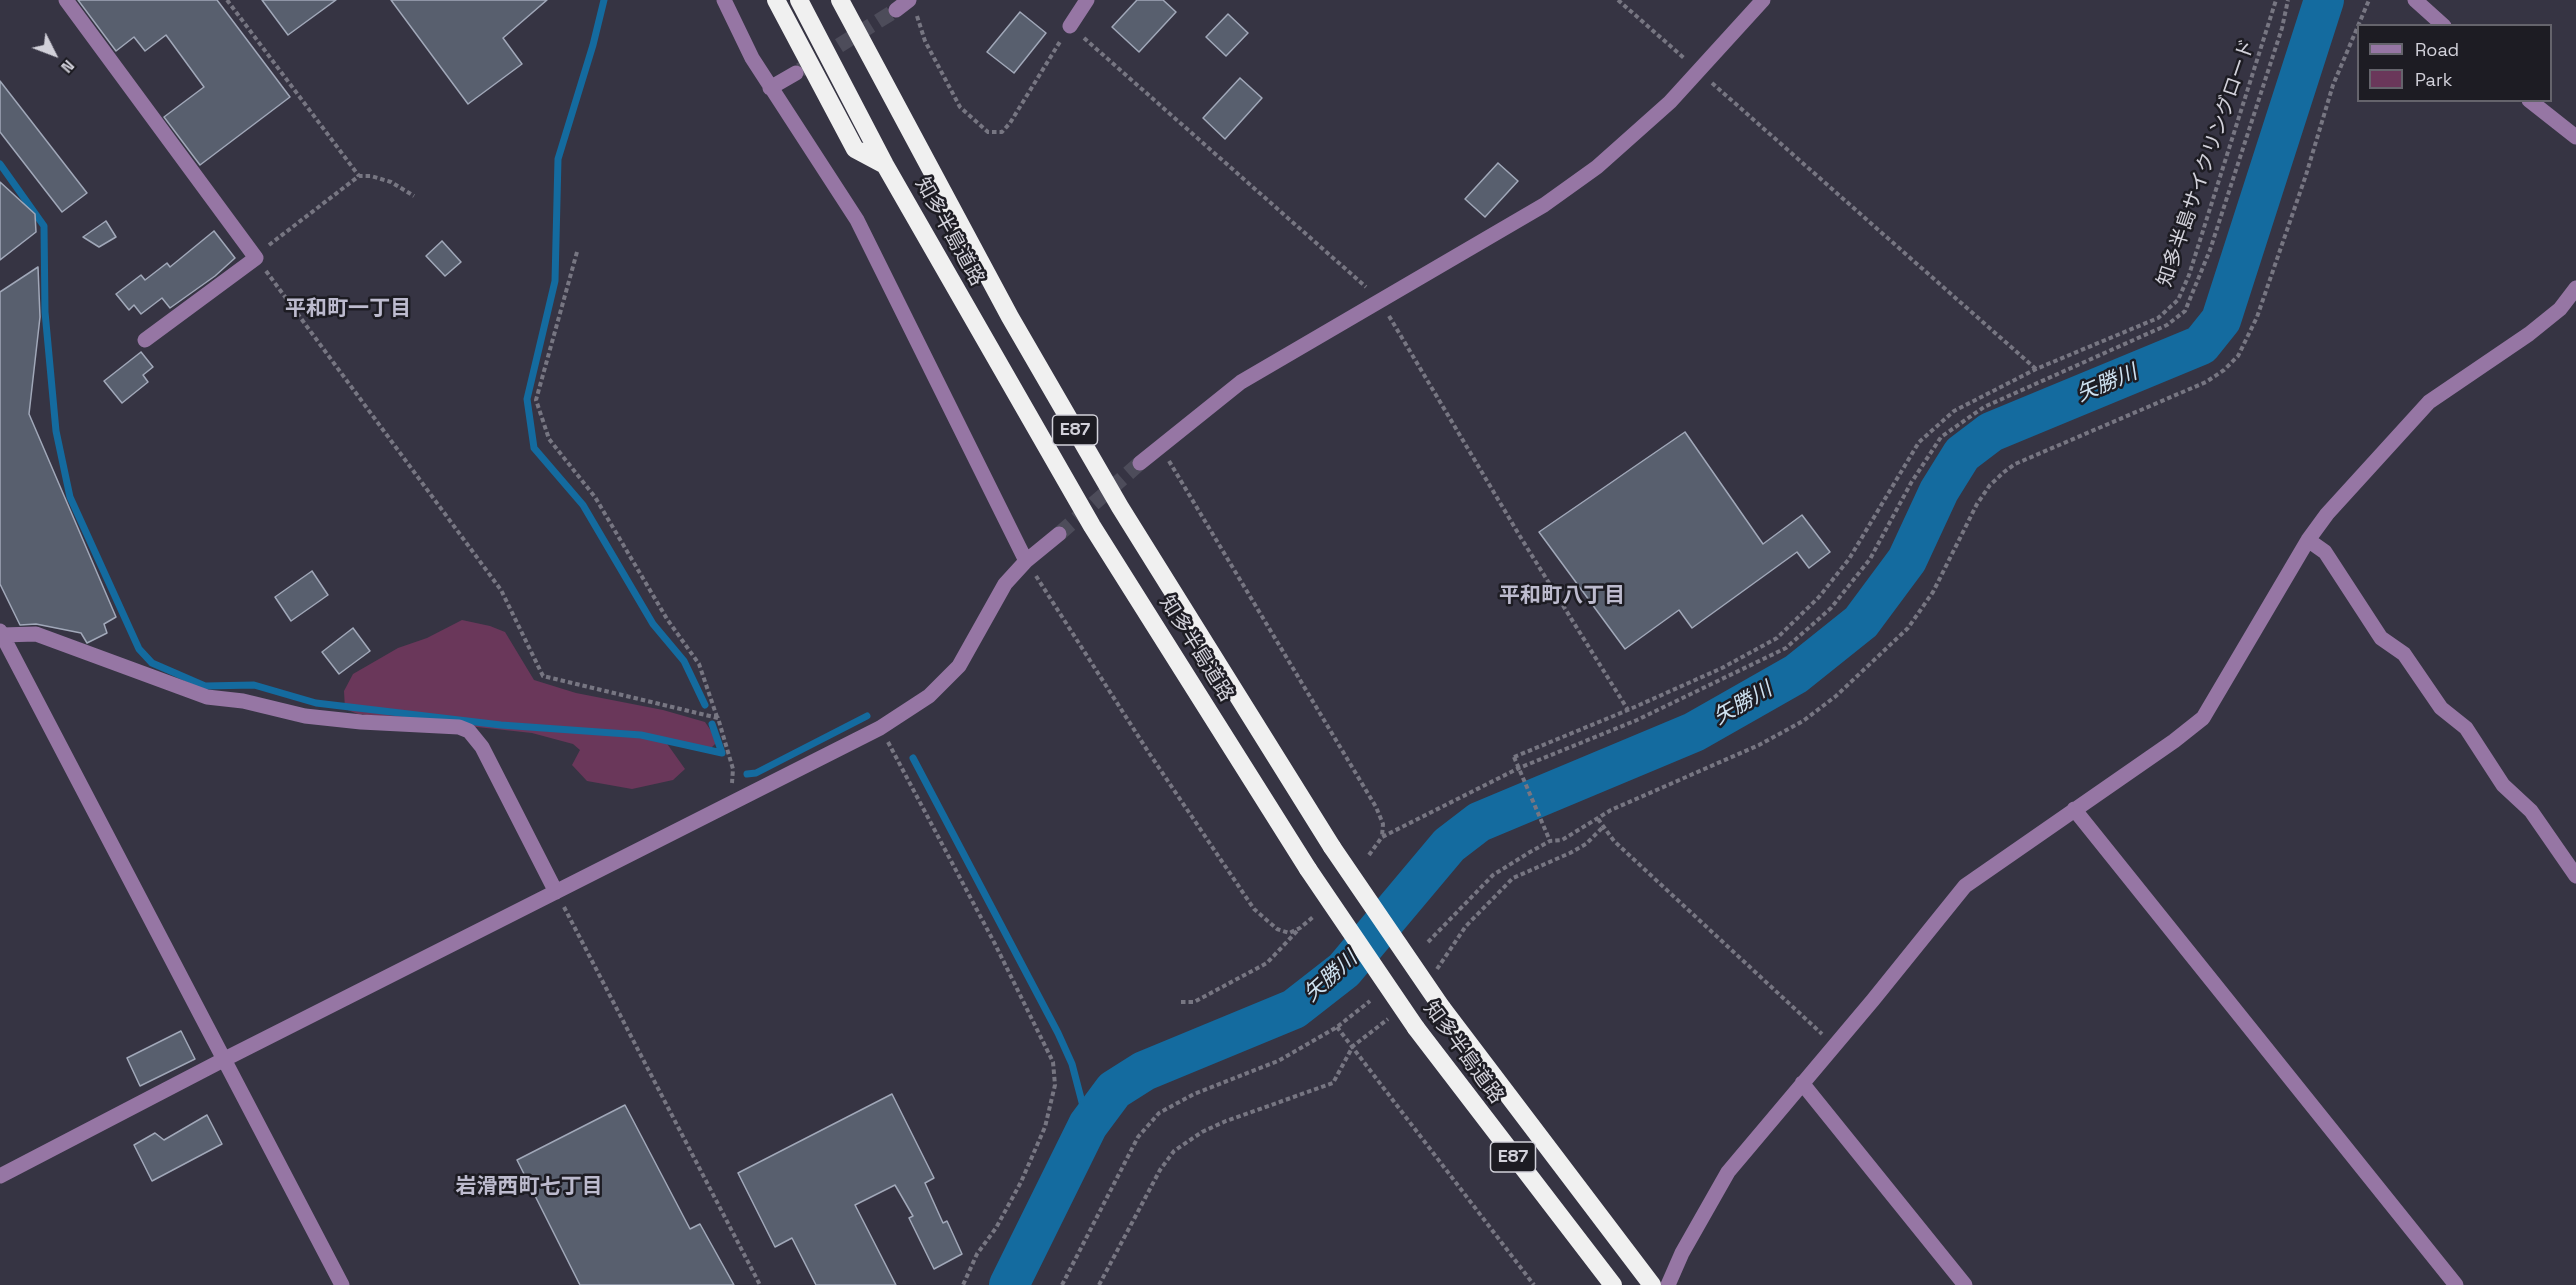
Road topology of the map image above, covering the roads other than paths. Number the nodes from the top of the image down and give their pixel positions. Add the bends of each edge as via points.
1 (66, 0) edge
2 (724, 0) edge
3 (776, 0) edge
4 (799, 0) edge
5 (840, 0) edge
6 (1087, 0) edge
7 (1763, 0) edge
8 (2415, 0) edge
9 (2442, 24) edge
10 (1070, 26) road end
11 (796, 73) tunnel mouth
12 (770, 88) junction
13 (2532, 102) edge
14 (2576, 137) edge
15 (885, 165) junction
16 (2576, 288) edge
17 (145, 340) dead end
18 (1140, 463) tunnel mouth
19 (1059, 534) tunnel mouth
20 (2308, 540) junction
21 (1026, 561) junction
22 (1, 633) edge
23 (2074, 809) junction
24 (2576, 876) edge
25 (556, 892) junction
26 (224, 1060) junction
27 (1802, 1083) junction
28 (0, 1176) edge
29 (342, 1285) edge
30 (1613, 1285) edge
31 (1652, 1285) edge
32 (1668, 1285) edge
33 (1965, 1285) edge
34 (2456, 1285) edge

1 - 17 street via 255,257
2 - 12 street
3 - 15 highway via 855,149
4 - 15 highway, 知多半島道路 / E87
5 - 31 highway, 知多半島道路 / E87, bridge via 1010,317 1091,457 1332,847 1442,1008
6 - 10 street
7 - 18 street via 1700,72 1597,167 1489,237 1241,382
8 - 9 street
11 - 12 street
12 - 21 street via 857,220
13 - 14 street
15 - 30 highway, 知多半島道路 / E87, bridge via 1092,526 1308,869 1416,1028
16 - 20 street via 2560,309 2529,334 2429,402
19 - 21 street
20 - 23 street via 2203,718
20 - 24 street via 2325,552 2370,626 2404,654 2441,708 2466,728 2503,785 2531,811
21 - 25 street via 1005,584 959,666 929,696 880,728
22 - 25 street via 36,634 207,698 243,701 305,716 459,727 482,747
22 - 26 street
23 - 27 street via 1965,886
23 - 34 street
25 - 26 street
26 - 28 street
26 - 29 street
27 - 32 street via 1728,1172
27 - 33 street

